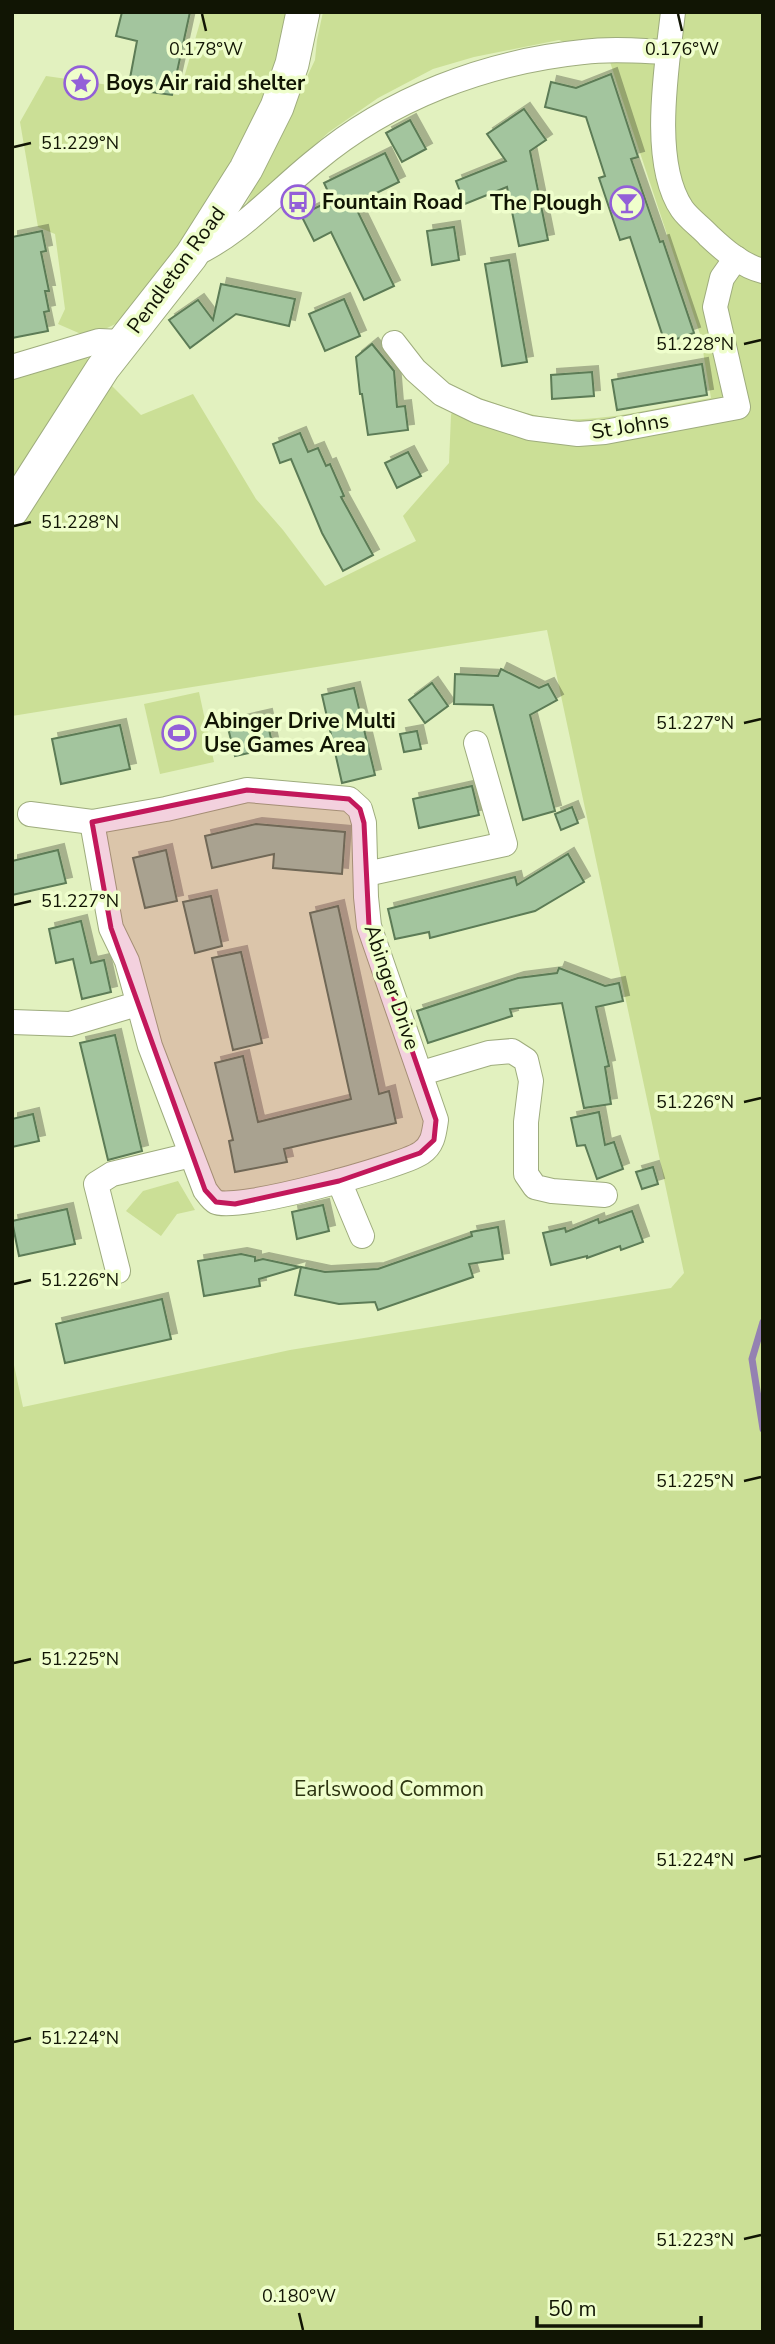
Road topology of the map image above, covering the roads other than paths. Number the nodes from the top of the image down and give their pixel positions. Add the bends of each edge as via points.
1 (303, 12) edge
2 (673, 12) edge
3 (669, 52) junction
4 (191, 256) junction
5 (736, 258) junction
6 (763, 271) edge
7 (122, 342) junction
8 (394, 343) dead end
9 (12, 367) edge
10 (12, 510) edge
11 (476, 743) dead end
12 (30, 814) dead end
13 (92, 822) junction
14 (366, 874) junction
15 (137, 1004) junction
16 (12, 1022) edge
17 (422, 1073) junction
18 (191, 1155) junction
19 (339, 1181) junction
20 (606, 1195) dead end
21 (362, 1236) dead end
22 (118, 1271) dead end

1 - 4 street, Pendleton Road via 277,107 246,169
2 - 3 street
3 - 4 street via 583,51 507,66 438,88 358,129 315,160 239,228
3 - 5 street via 664,148 671,181 682,208
4 - 7 street, Pendleton Road
5 - 6 street
5 - 8 street, St Johns via 722,278 715,307 738,407 605,432 530,428 442,394
7 - 9 street via 99,341
7 - 10 street, Pendleton Road
11 - 14 street via 505,844
12 - 13 street
13 - 14 street, Abinger Drive via 247,790 349,799 360,808 364,823
13 - 15 street, Abinger Drive via 111,928 127,961
14 - 17 street, Abinger Drive via 369,926
15 - 16 street via 70,1024
15 - 18 street, Abinger Drive
17 - 19 street, Abinger Drive via 436,1121 434,1140 420,1153
17 - 20 street via 489,1053 512,1051 526,1060 531,1081 526,1174 535,1187
18 - 19 street, Abinger Drive via 205,1190 216,1202 235,1204
18 - 22 street via 112,1174 96,1184
19 - 21 street

